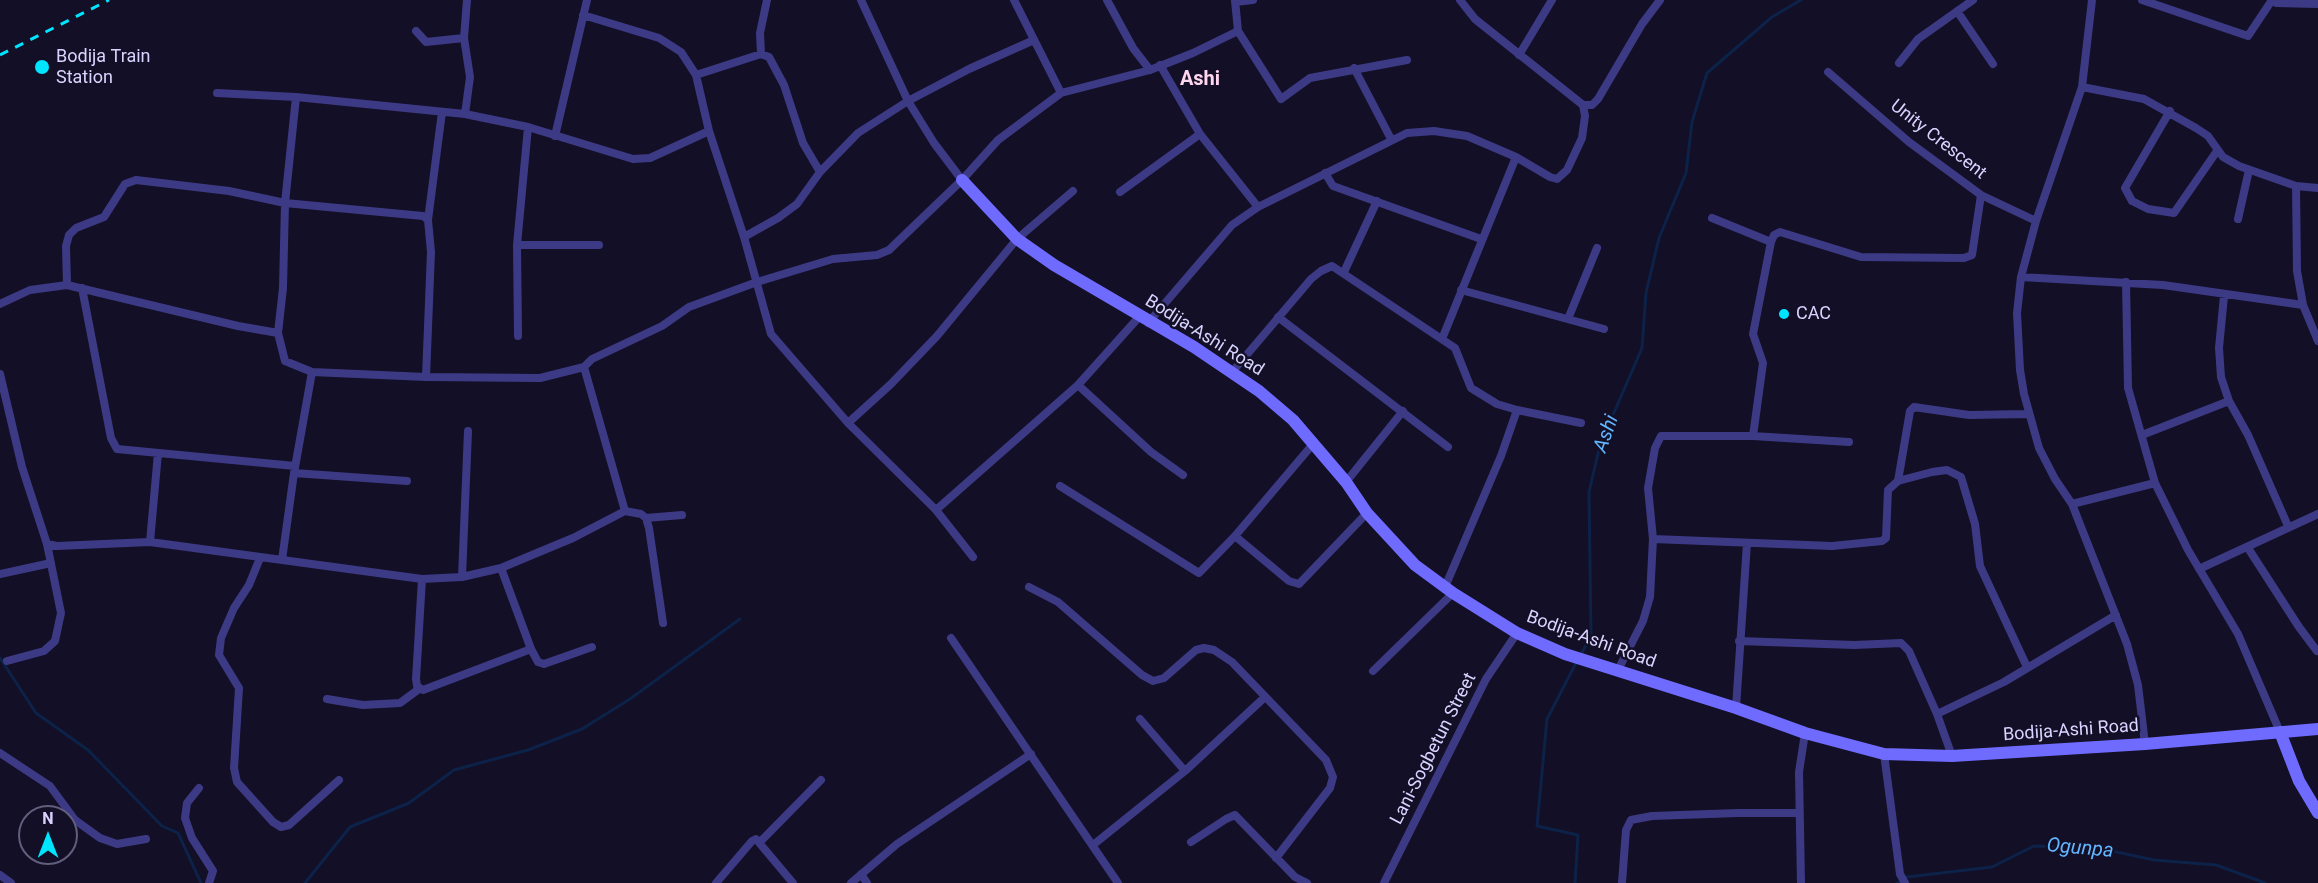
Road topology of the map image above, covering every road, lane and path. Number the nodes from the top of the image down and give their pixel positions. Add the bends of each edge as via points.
1 (467, 0) edge
2 (587, 0) edge
3 (767, 0) edge
4 (861, 0) edge
5 (1014, 0) edge
6 (1107, 0) edge
7 (1253, 0) edge
8 (1460, 0) edge
9 (1552, 0) edge
10 (1660, 0) edge
11 (1973, 0) edge
12 (2092, 0) edge
13 (2142, 0) edge
14 (2273, 0) edge
15 (1235, 1) edge
16 (2318, 4) edge
17 (1957, 11) junction
18 (583, 15) junction
19 (416, 31) dead end
20 (1238, 31) junction
21 (464, 38) junction
22 (1034, 40) junction
23 (761, 54) junction
24 (1519, 56) junction
25 (1407, 60) dead end
26 (1899, 63) dead end
27 (1994, 64) dead end
28 (1160, 65) junction
29 (1354, 68) junction
30 (1150, 70) junction
31 (1828, 72) dead end
32 (696, 75) junction
33 (2082, 87) junction
34 (217, 93) dead end
35 (1061, 93) junction
36 (296, 97) junction
37 (908, 101) junction
38 (1583, 105) junction
39 (2170, 111) junction
40 (442, 112) junction
41 (465, 114) junction
42 (528, 127) junction
43 (709, 131) junction
44 (1200, 134) junction
45 (555, 136) junction
46 (1391, 139) junction
47 (2217, 151) junction
48 (1515, 157) junction
49 (2249, 170) junction
50 (820, 172) junction
51 (1325, 173) junction
52 (962, 180) junction
53 (2296, 186) junction
54 (2318, 188) edge
55 (1073, 191) dead end
56 (1120, 192) dead end
57 (1981, 195) junction
58 (1377, 201) junction
59 (285, 202) junction
60 (1258, 207) junction
61 (1712, 218) dead end
62 (2238, 219) dead end
63 (428, 220) junction
64 (2036, 221) junction
65 (744, 237) junction
66 (1017, 239) junction
67 (1480, 239) junction
68 (1771, 242) junction
69 (517, 244) junction
70 (599, 245) dead end
71 (1597, 248) dead end
72 (1344, 272) junction
73 (2022, 277) junction
74 (757, 282) junction
75 (2126, 282) junction
76 (67, 285) junction
77 (82, 288) junction
78 (1461, 290) junction
79 (2224, 296) junction
80 (0, 304) edge
81 (2303, 305) junction
82 (1278, 317) junction
83 (1568, 319) junction
84 (1144, 320) junction
85 (1604, 329) dead end
86 (278, 333) junction
87 (518, 336) dead end
88 (1442, 339) junction
89 (2318, 341) edge
90 (584, 368) junction
91 (1233, 371) junction
92 (312, 372) junction
93 (0, 374) edge
94 (426, 377) junction
95 (1078, 385) junction
96 (2229, 401) junction
97 (1517, 410) junction
98 (1403, 411) junction
99 (2028, 414) junction
100 (848, 423) junction
101 (1581, 423) dead end
102 (468, 431) dead end
103 (2142, 435) junction
104 (1753, 436) junction
105 (1849, 442) dead end
106 (1313, 444) junction
107 (1448, 447) dead end
108 (158, 453) junction
109 (295, 469) junction
110 (1183, 475) dead end
111 (407, 481) dead end
112 (1898, 481) junction
113 (1346, 482) junction
114 (2155, 483) junction
115 (1060, 486) dead end
116 (2072, 504) junction
117 (936, 510) junction
118 (625, 511) junction
119 (1368, 513) junction
120 (2318, 514) edge
121 (682, 515) dead end
122 (646, 518) junction
123 (2288, 526) junction
124 (1234, 536) junction
125 (1653, 539) junction
126 (150, 542) junction
127 (1747, 543) junction
128 (46, 544) junction
129 (2248, 548) junction
130 (973, 557) dead end
131 (260, 558) junction
132 (282, 560) junction
133 (51, 563) junction
134 (501, 568) junction
135 (2199, 569) junction
136 (0, 574) edge
137 (462, 577) junction
138 (422, 579) junction
139 (1029, 587) dead end
140 (1449, 590) junction
141 (2116, 615) junction
142 (663, 623) dead end
143 (1517, 633) junction
144 (951, 638) dead end
145 (1739, 641) junction
146 (592, 647) dead end
147 (531, 649) junction
148 (2317, 651) edge
149 (7, 661) dead end
150 (2027, 667) junction
151 (1373, 671) dead end
152 (1617, 672) junction
153 (419, 689) junction
154 (1265, 698) junction
155 (327, 699) dead end
156 (1736, 708) junction
157 (1937, 714) junction
158 (1140, 719) dead end
159 (2318, 729) edge
160 (2280, 732) junction
161 (1805, 733) junction
162 (2145, 744) junction
163 (0, 753) edge
164 (1031, 754) junction
165 (1884, 754) junction
166 (1952, 756) junction
167 (1185, 771) junction
168 (339, 780) dead end
169 (821, 780) dead end
170 (200, 788) dead end
171 (1799, 813) junction
172 (2318, 813) edge
173 (146, 839) dead end
174 (760, 842) junction
175 (1191, 842) dead end
176 (1093, 844) junction
177 (1276, 858) junction
178 (861, 874) junction
179 (0, 875) edge
180 (11, 883) edge
181 (209, 883) edge
182 (716, 883) edge
183 (793, 883) edge
184 (851, 883) edge
185 (867, 883) edge
186 (1118, 883) edge
187 (1307, 883) edge
188 (1384, 883) edge
189 (1622, 883) edge
190 (1801, 883) edge
191 (1905, 883) edge

1 - 21 street
2 - 18 street
3 - 23 street via 760,33
4 - 37 street, Bodija-Ashi Road
5 - 22 street
6 - 30 street
7 - 15 street
8 - 24 street via 1475,19
9 - 24 street
10 - 38 street via 1598,99 1592,105
11 - 17 street
12 - 33 street
13 - 14 street via 2248,36
14 - 16 street
15 - 20 street
17 - 26 street via 1918,39
17 - 27 street
18 - 32 street via 673,45
18 - 45 street
19 - 21 street via 426,42
20 - 28 street
20 - 29 street via 1281,99 1310,78
21 - 41 street via 470,77
22 - 35 street
22 - 37 street
23 - 32 street
23 - 50 street via 773,61 803,143
24 - 38 street
25 - 29 street
28 - 30 street
28 - 44 street
29 - 46 street
30 - 35 street
31 - 57 street, Unity Crescent via 1909,142
32 - 43 street
33 - 39 street via 2125,94
33 - 64 street
34 - 36 street
35 - 52 street via 998,140
36 - 40 street
36 - 59 street
37 - 50 street via 858,133
37 - 52 street, Bodija-Ashi Road
38 - 48 street via 1586,116 1582,138 1576,154 1557,179
39 - 47 street via 2208,136
39 - 47 street via 2125,188 2132,201 2148,209 2174,213
40 - 41 street
40 - 63 street
41 - 42 street
42 - 45 street
42 - 69 street
43 - 45 street via 650,158 633,159
43 - 65 street
44 - 56 street
44 - 60 street
46 - 48 street via 1418,130 1434,131 1467,136
46 - 51 street
47 - 49 street
48 - 67 street
49 - 53 street
49 - 62 street
50 - 65 street via 797,204
51 - 58 street via 1332,186
51 - 60 street
52 - 66 street, Bodija-Ashi Road
52 - 74 street via 889,250 877,255 833,259
53 - 54 street
53 - 81 street via 2297,271
55 - 66 street
57 - 64 street, Unity Crescent
57 - 68 street via 1969,257 1861,257 1780,232
58 - 67 street
58 - 72 street
59 - 63 street via 423,216
59 - 76 street via 136,180 125,184 104,217 76,228 69,235
59 - 86 street
60 - 84 street via 1232,225
61 - 68 street
63 - 94 street via 431,252
64 - 73 street
65 - 74 street
66 - 84 street, Bodija-Ashi Road
66 - 100 street via 937,336
67 - 78 street
68 - 104 street via 1753,334 1763,363
69 - 70 street
69 - 87 street
71 - 83 street
72 - 82 street via 1332,266 1320,270
72 - 88 street
73 - 75 street
73 - 99 street via 2017,313 2020,370
74 - 90 street via 689,307 662,326 591,359
74 - 100 street via 771,334
75 - 79 street
75 - 103 street via 2128,388
76 - 77 street
76 - 80 street via 30,290
77 - 86 street
77 - 108 street via 111,438 117,448
78 - 83 street
78 - 88 street
79 - 81 street
79 - 96 street via 2219,365
81 - 89 street
82 - 91 street
82 - 98 street
83 - 85 street
84 - 91 street, Bodija-Ashi Road
84 - 95 street
86 - 92 street via 285,361
88 - 97 street via 1455,348 1472,388 1497,404
90 - 94 street via 529,379
90 - 118 street
91 - 106 street, Bodija-Ashi Road via 1270,400
92 - 94 street
92 - 109 street
93 - 128 street via 22,467
95 - 110 street via 1151,452
95 - 117 street
96 - 103 street
96 - 123 street
97 - 101 street
97 - 140 street
98 - 107 street
98 - 113 street
99 - 112 street via 1969,415 1914,407 1910,411
99 - 116 street via 2046,462
100 - 117 street
102 - 137 street
103 - 114 street
104 - 105 street
104 - 125 street via 1660,436 1648,488
106 - 113 street, Bodija-Ashi Road
106 - 124 street
108 - 109 street
108 - 126 street
109 - 111 street
109 - 132 street
112 - 127 street via 1888,490 1886,538 1882,541 1832,546
112 - 150 street via 1947,470 1961,477 1975,524 1980,566
113 - 119 street, Bodija-Ashi Road
114 - 116 street
114 - 135 street
115 - 124 street via 1198,573
116 - 141 street
117 - 130 street
118 - 122 street
118 - 134 street
119 - 124 street via 1299,584 1289,581
119 - 140 street, Bodija-Ashi Road via 1415,565
120 - 123 street
121 - 122 street
122 - 142 street
123 - 129 street
125 - 127 street
125 - 152 street via 1650,597 1643,621
126 - 128 street
126 - 131 street
127 - 145 street
128 - 133 street
129 - 135 street
129 - 148 street
131 - 132 street
131 - 168 street via 221,638 219,655 239,688 234,768 237,782 281,827 289,825
132 - 138 street
133 - 136 street
133 - 149 street via 61,613 55,641 45,651
134 - 137 street
134 - 147 street
135 - 160 street via 2238,634
137 - 138 street
138 - 153 street via 416,679
139 - 154 street via 1058,602 1153,681 1164,678 1204,648 1232,662
140 - 143 street, Bodija-Ashi Road
140 - 151 street
141 - 150 street
141 - 162 street via 2138,685
143 - 152 street, Bodija-Ashi Road
143 - 188 street, Lani-Sogbetun Street via 1486,679
144 - 164 street
145 - 156 street
145 - 157 street via 1854,645 1901,642 1909,651
146 - 147 street via 544,664 538,662
147 - 153 street via 428,689
150 - 157 street
152 - 156 street, Bodija-Ashi Road
153 - 155 street via 400,703 363,705
154 - 167 street
154 - 177 street via 1326,760 1333,777 1330,788
156 - 161 street, Bodija-Ashi Road
157 - 166 street
158 - 167 street
159 - 160 street, Bodija-Ashi Road
160 - 162 street, Bodija-Ashi Road
160 - 172 street via 2299,781
161 - 165 street, Bodija-Ashi Road
161 - 171 street via 1799,772
162 - 166 street, Bodija-Ashi Road
163 - 173 street via 50,786 75,820 100,838 117,844
164 - 176 street
164 - 178 street via 897,844
165 - 166 street, Bodija-Ashi Road
165 - 191 street via 1900,874
167 - 176 street
169 - 174 street
170 - 181 street via 187,803 184,818 213,870
171 - 189 street via 1652,816 1631,820 1626,830
171 - 190 street
174 - 182 street via 752,841
174 - 183 street
175 - 177 street via 1235,815
176 - 186 street
177 - 187 street
178 - 184 street
178 - 185 street
179 - 180 street

